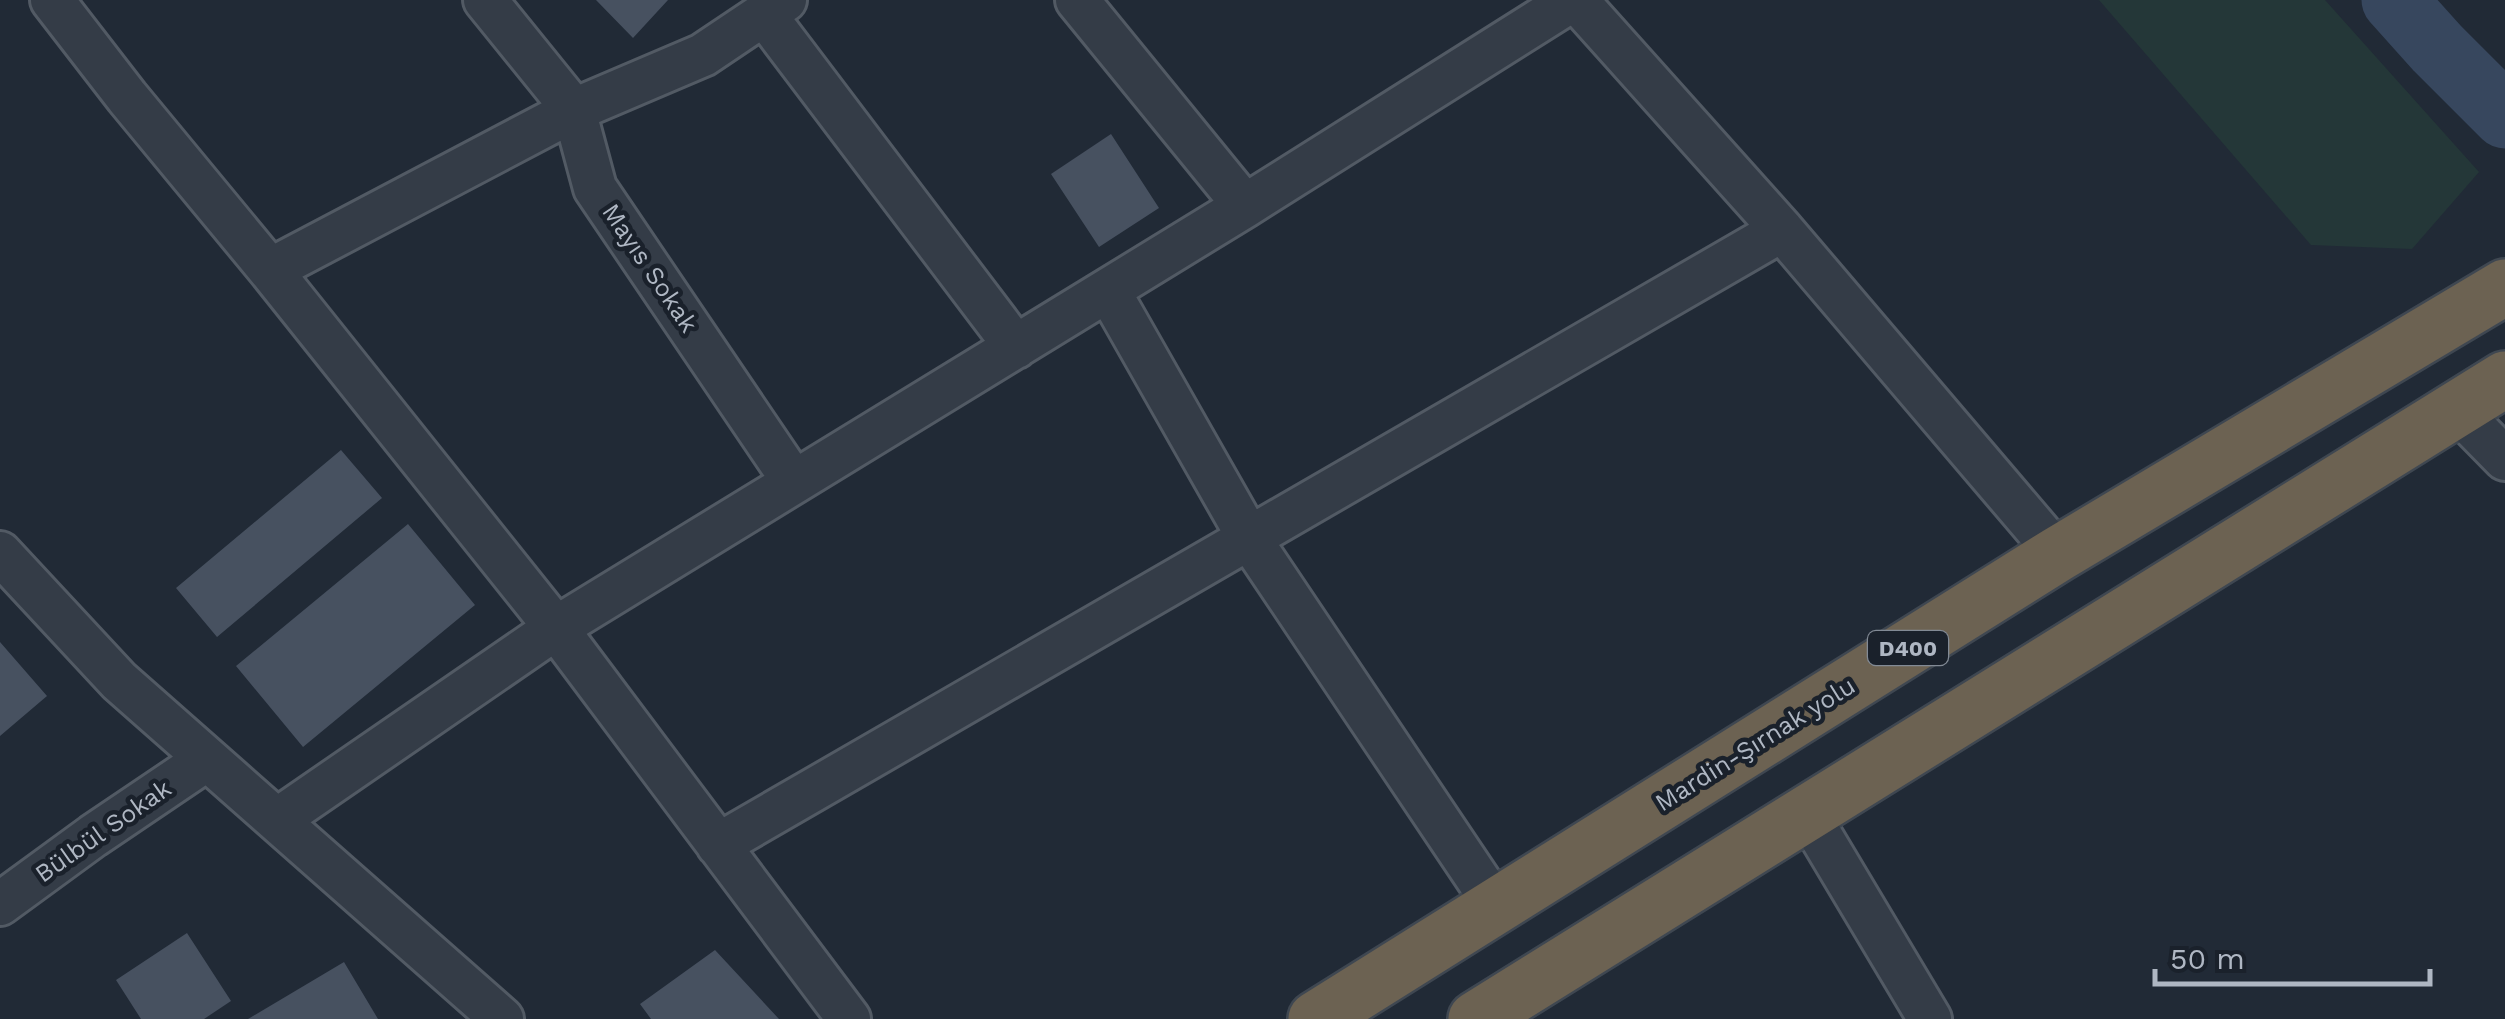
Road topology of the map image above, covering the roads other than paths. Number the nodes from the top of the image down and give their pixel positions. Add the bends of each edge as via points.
1 (52, 0) edge
2 (485, 0) edge
3 (1574, 0) edge
4 (1082, 1) edge
5 (774, 7) edge
6 (574, 110) junction
7 (1245, 206) junction
8 (1782, 230) junction
9 (270, 270) junction
10 (2505, 287) edge
11 (1108, 290) junction
12 (1016, 347) junction
13 (2505, 378) edge
14 (2455, 408) junction
15 (2505, 460) edge
16 (794, 482) junction
17 (1250, 538) junction
18 (0, 553) edge
19 (2058, 554) junction
20 (556, 628) junction
21 (207, 759) junction
22 (1807, 813) junction
23 (277, 820) junction
24 (718, 844) junction
25 (0, 904) edge
26 (1496, 906) junction
27 (502, 1019) edge
28 (849, 1019) edge
29 (1316, 1019) edge
30 (1476, 1019) edge
31 (1930, 1019) edge

1 - 9 street
2 - 6 street, Mayıs Sokak
3 - 7 street
3 - 8 street
4 - 7 street
5 - 6 street via 703,54
5 - 12 street
6 - 9 street
6 - 16 street, Mayıs Sokak via 596,188
7 - 11 street
8 - 17 street
8 - 19 street
9 - 20 street
10 - 19 highway, Mardin-Şırnak yolu / D400
11 - 12 street
11 - 17 street
12 - 16 street
13 - 14 highway
14 - 15 street
14 - 22 highway
16 - 20 street
17 - 24 street
17 - 26 street
18 - 21 street via 118,681
19 - 26 highway, Mardin-Şırnak yolu / D400
20 - 23 street
20 - 24 street
21 - 23 street
21 - 25 street, Bülbül Sokak
22 - 30 highway
22 - 31 street
23 - 27 street
24 - 28 street
26 - 29 highway, Mardin-Şırnak yolu / D400

